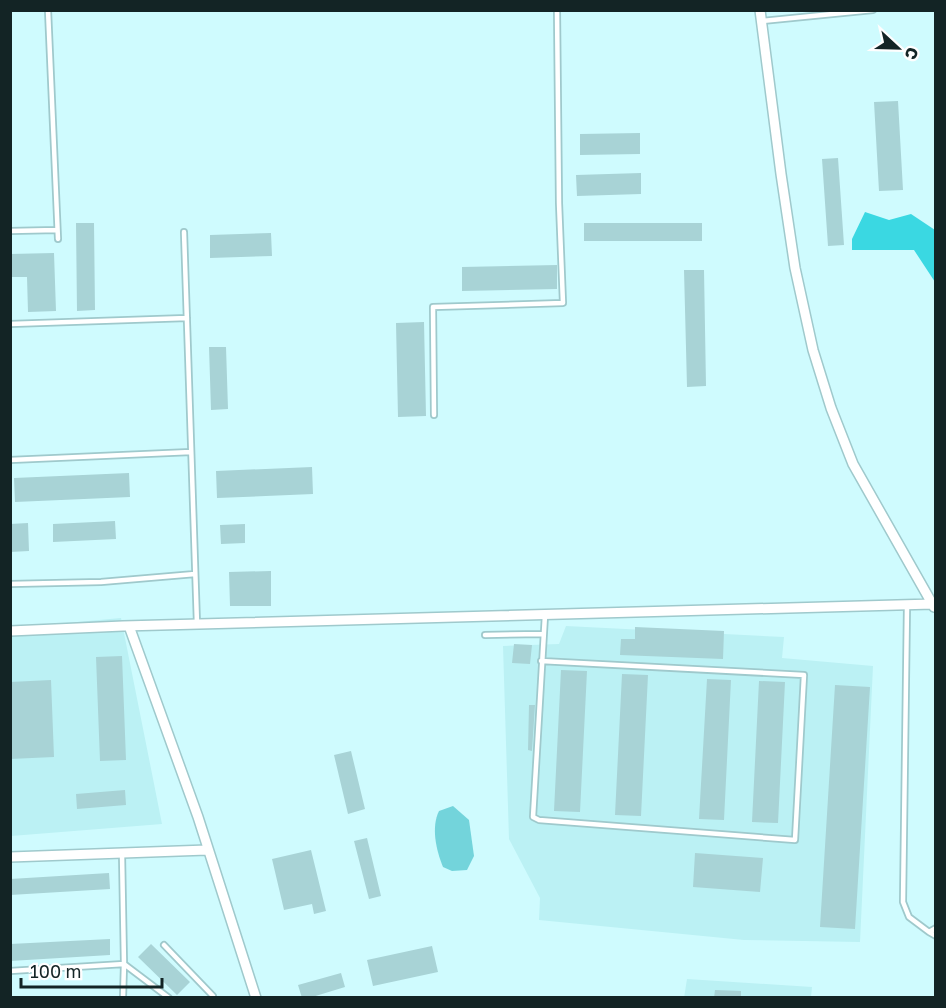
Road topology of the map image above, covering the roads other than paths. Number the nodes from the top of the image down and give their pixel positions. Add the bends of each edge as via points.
1 (48, 10) edge
2 (557, 10) edge
3 (873, 10) edge
4 (761, 16) edge
5 (57, 230) junction
6 (10, 231) edge
7 (184, 232) dead end
8 (58, 239) dead end
9 (187, 318) junction
10 (10, 324) edge
11 (434, 415) dead end
12 (191, 452) junction
13 (10, 460) edge
14 (195, 574) junction
15 (10, 584) edge
16 (907, 606) junction
17 (935, 606) edge
18 (545, 615) junction
19 (197, 624) junction
20 (129, 626) junction
21 (10, 631) edge
22 (543, 634) junction
23 (485, 635) dead end
24 (541, 661) junction
25 (207, 850) junction
26 (122, 854) junction
27 (10, 857) edge
28 (936, 928) edge
29 (929, 932) junction
30 (936, 936) edge
31 (164, 945) dead end
32 (124, 964) junction
33 (10, 971) edge
34 (123, 998) edge
35 (169, 998) edge
36 (212, 998) edge
37 (255, 998) edge

1 - 5 lane
2 - 11 lane via 563,303 433,307
3 - 4 lane
4 - 17 street via 781,174 813,350 853,464
5 - 6 lane
5 - 8 lane
7 - 9 lane
9 - 10 lane
9 - 12 lane
12 - 13 lane
12 - 14 lane
14 - 15 lane
14 - 19 lane
16 - 17 street
16 - 18 street
16 - 29 lane via 903,902 909,917
18 - 19 street
18 - 22 lane
19 - 20 street
20 - 21 street
20 - 25 street
22 - 23 lane
22 - 24 lane
24 - 24 lane via 804,675 795,840 533,817
25 - 26 street
25 - 37 street
26 - 27 street
26 - 32 lane
28 - 29 lane
29 - 30 lane
31 - 36 lane
32 - 33 lane
32 - 34 lane
32 - 35 lane

